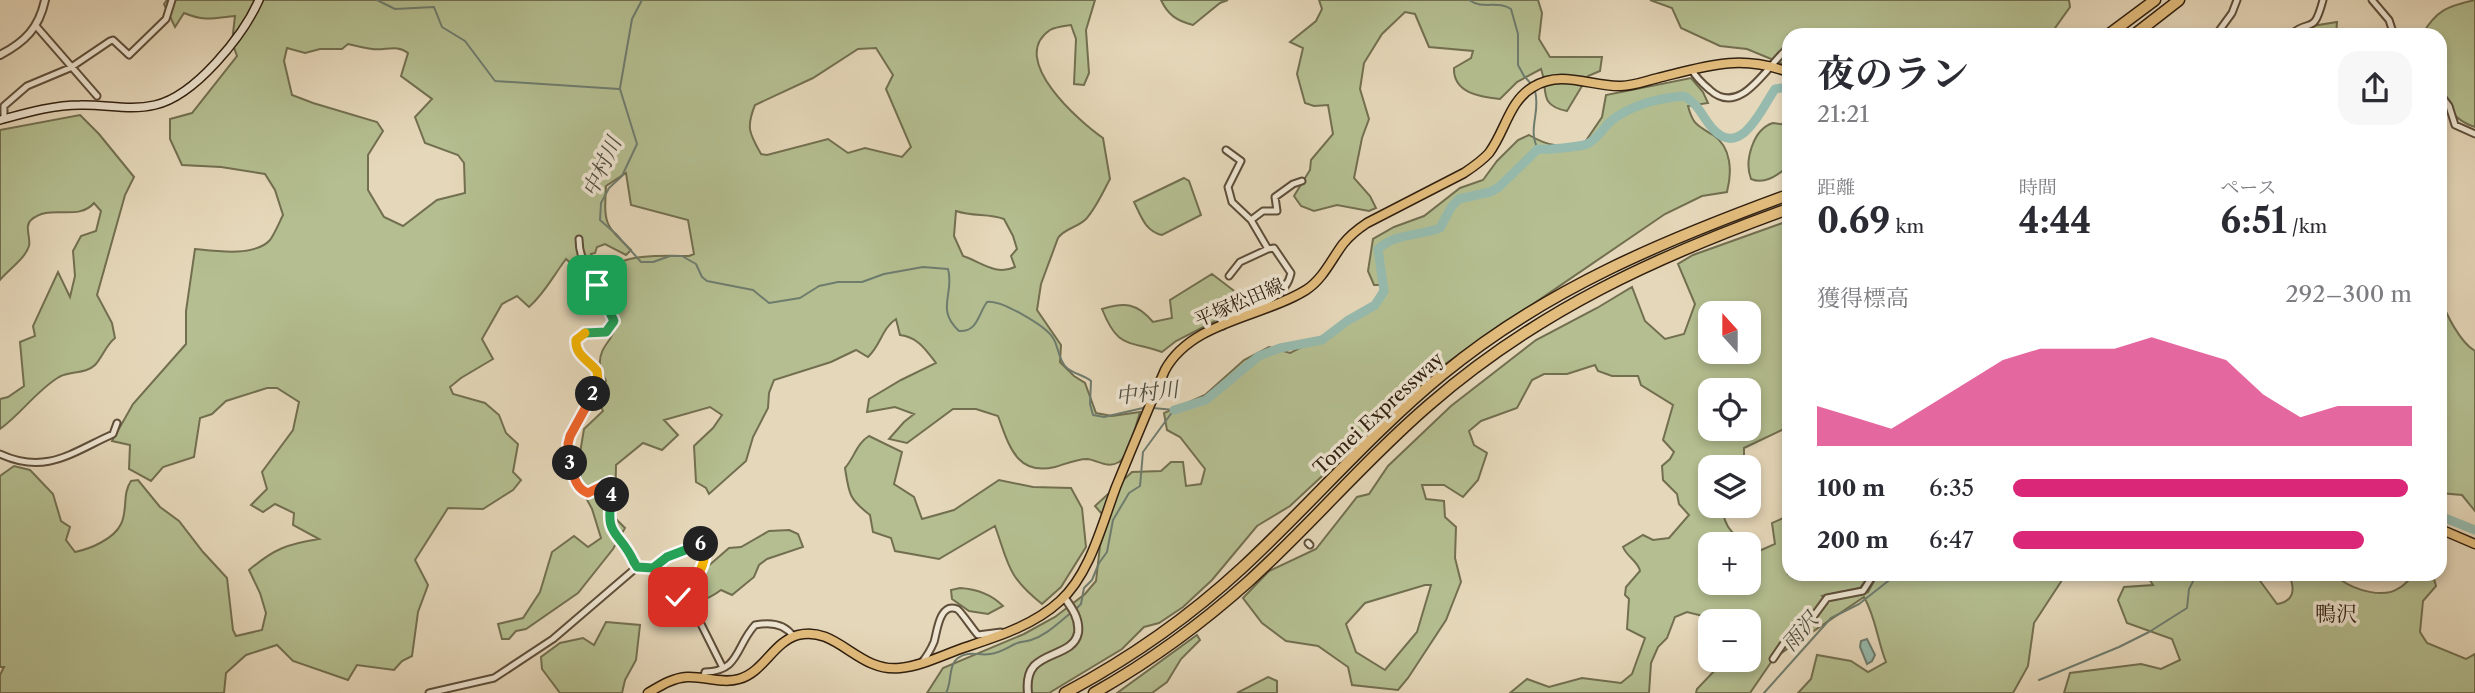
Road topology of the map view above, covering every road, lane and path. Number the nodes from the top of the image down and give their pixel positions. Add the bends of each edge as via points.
1 (45, 0) edge
2 (172, 0) edge
3 (259, 0) edge
4 (2155, 0) edge
5 (2180, 0) edge
6 (2237, 0) edge
7 (2323, 0) edge
8 (2372, 0) edge
9 (36, 26) junction
10 (2117, 28) edge
11 (2143, 28) edge
12 (2221, 28) edge
13 (2304, 28) edge
14 (2392, 28) edge
15 (1782, 54) edge
16 (0, 55) edge
17 (1771, 65) junction
18 (70, 68) junction
19 (1692, 70) junction
20 (1782, 70) edge
21 (97, 96) dead end
22 (2447, 103) edge
23 (2, 120) edge
24 (2475, 134) edge
25 (1227, 150) dead end
26 (1301, 181) dead end
27 (1782, 197) edge
28 (1782, 211) edge
29 (1251, 220) junction
30 (579, 239) dead end
31 (1268, 249) junction
32 (1229, 276) dead end
33 (1223, 326) junction
34 (575, 330) dead end
35 (579, 336) junction
36 (117, 423) dead end
37 (0, 454) edge
38 (2447, 532) edge
39 (2475, 544) edge
40 (637, 567) junction
41 (1869, 581) edge
42 (1065, 599) junction
43 (1023, 626) junction
44 (793, 636) junction
45 (1773, 659) dead end
46 (922, 662) junction
47 (723, 668) junction
48 (703, 678) junction
49 (429, 693) edge
50 (648, 693) edge
51 (1028, 693) edge
52 (1065, 693) edge
53 (1094, 693) edge

1 - 9 street
2 - 18 street via 166,19 129,55 113,40
3 - 23 main road via 229,49 172,99 144,107 62,106
4 - 10 highway
5 - 11 highway
6 - 12 street
7 - 13 street via 2318,19
8 - 14 street
9 - 16 street
9 - 18 street
15 - 17 street
17 - 19 main road, 平塚松田線 via 1740,61
17 - 19 street via 1734,99 1716,95
17 - 20 main road, 平塚松田線
18 - 21 street
18 - 23 street via 21,90 4,106
19 - 33 main road, 平塚松田線 via 1624,87 1572,78 1537,84 1515,103 1478,163 1352,233 1310,288
22 - 24 street via 2455,125
25 - 29 street via 1241,160 1228,187 1231,198
26 - 29 street via 1275,197 1277,211 1263,211
27 - 52 highway, Tomei Expressway via 1605,269 1510,325 1420,393 1214,593 1139,649
28 - 53 highway, Tomei Expressway via 1630,273 1501,348 1402,428 1220,605 1166,647
29 - 31 street
30 - 35 street via 583,263 614,321 606,332 587,331
31 - 32 street via 1240,262
31 - 33 street via 1274,248 1289,268 1290,279 1277,298 1221,320
33 - 42 main road, 平塚松田線 via 1192,339 1165,370 1091,554
34 - 35 street
35 - 40 street via 576,348 598,376 570,436 570,463 582,491 612,484 610,528
36 - 37 street via 113,434 51,462 27,464
38 - 39 main road
40 - 47 street via 653,568 667,557 703,544 706,556 690,586 655,612 660,618 698,618
40 - 49 street via 553,639 494,678
41 - 45 street via 1863,591 1827,598
42 - 43 main road, 平塚松田線
42 - 51 street via 1079,623 1077,639 1034,666
43 - 46 main road, 平塚松田線
43 - 46 street via 978,635 960,611 950,609 938,621 934,641
44 - 46 main road, 平塚松田線 via 828,638 883,668
44 - 47 street via 776,624 755,625 734,661
44 - 48 main road via 746,677 731,681
47 - 48 street via 705,672
48 - 50 main road via 674,679

